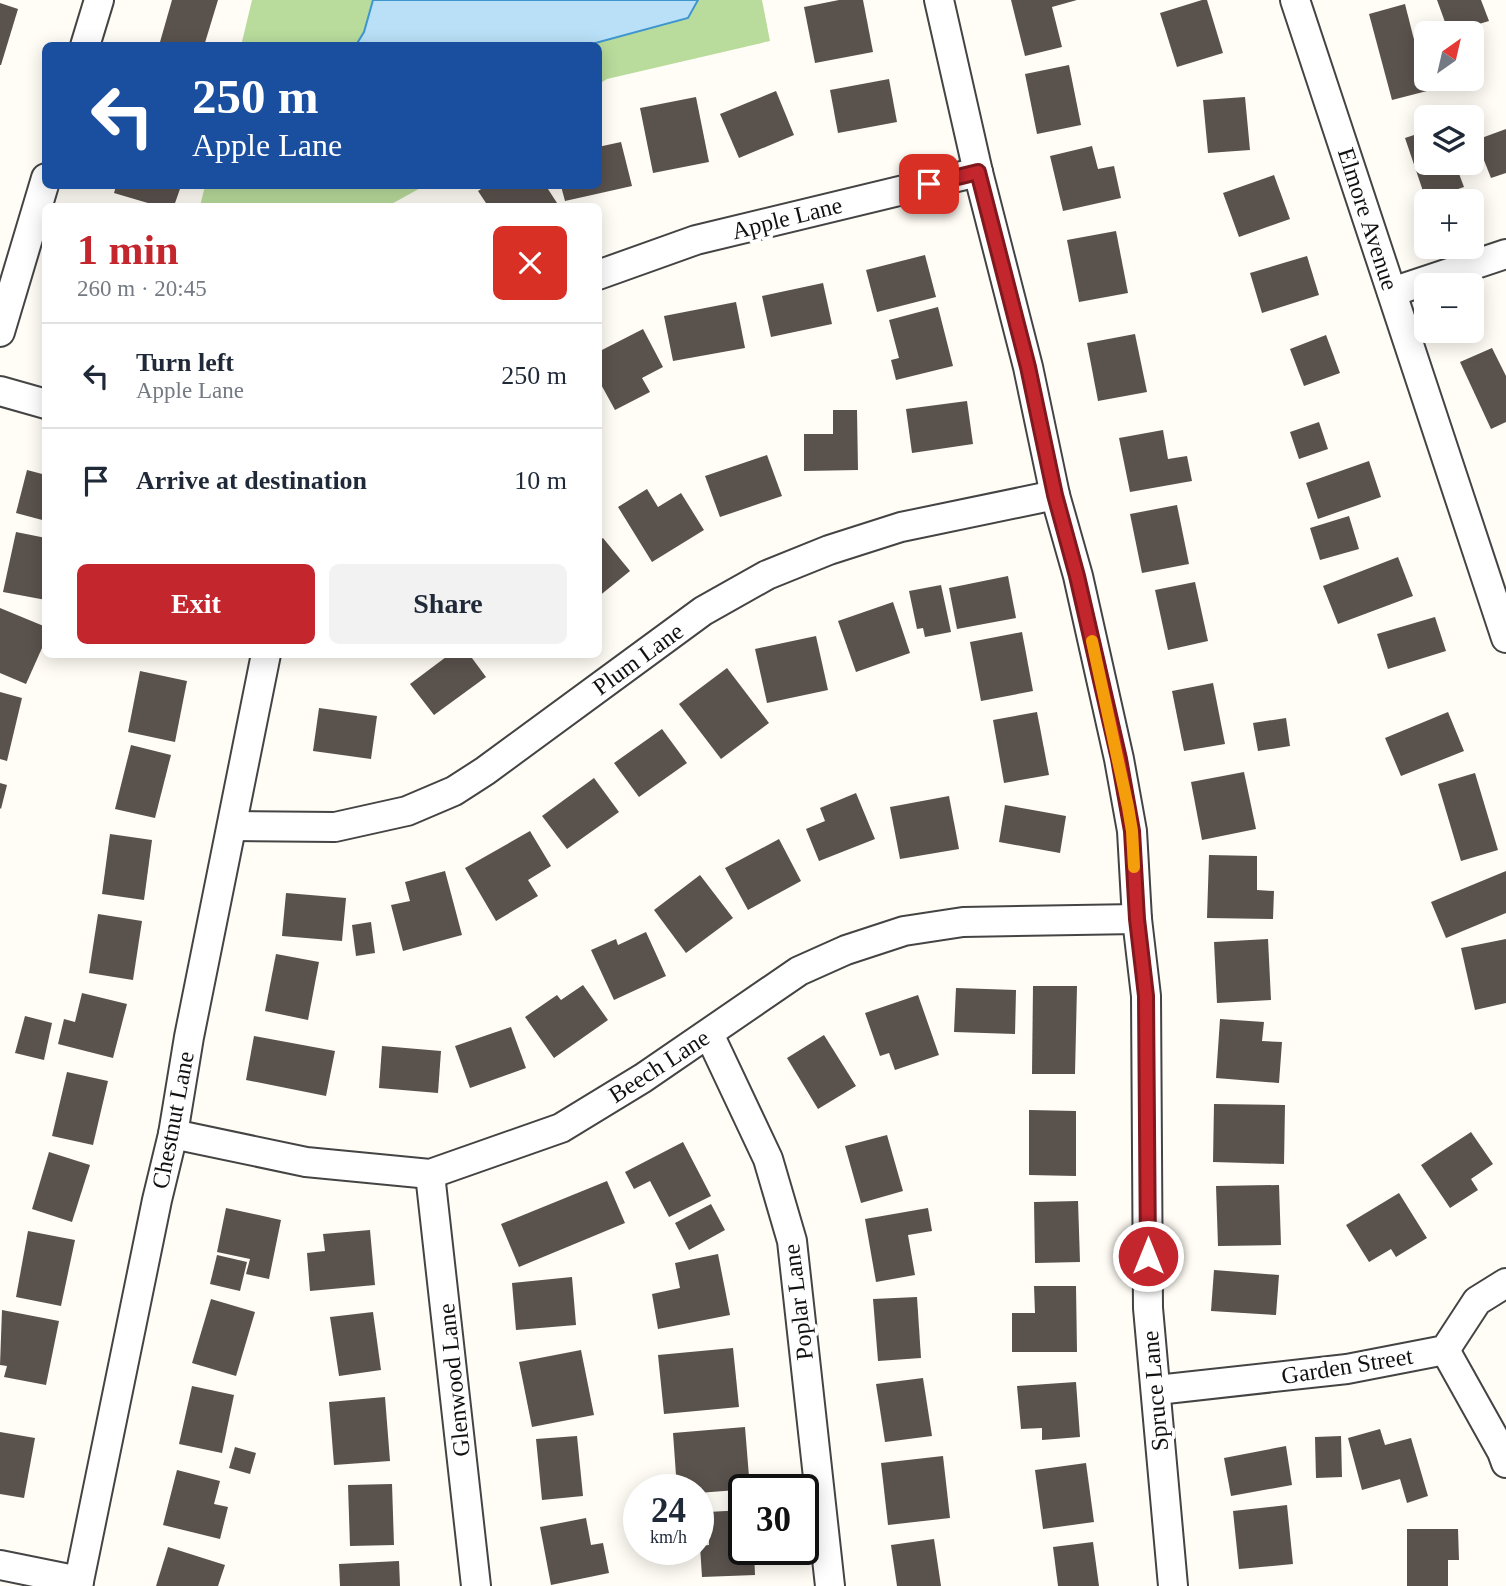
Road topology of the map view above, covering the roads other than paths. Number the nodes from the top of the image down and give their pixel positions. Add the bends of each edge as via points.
1 (99, 0) edge
2 (939, 0) edge
3 (1295, 0) edge
4 (86, 42) edge
5 (978, 172) junction
6 (43, 189) edge
7 (1506, 254) edge
8 (602, 274) edge
9 (1392, 292) junction
10 (0, 332) edge
11 (0, 391) edge
12 (42, 403) edge
13 (1055, 495) junction
14 (1504, 623) edge
15 (265, 658) edge
16 (233, 826) junction
17 (1137, 919) junction
18 (709, 1034) junction
19 (173, 1134) junction
20 (430, 1174) junction
21 (1506, 1283) edge
22 (1445, 1350) junction
23 (1157, 1390) junction
24 (1506, 1463) edge
25 (0, 1565) edge
26 (78, 1583) edge
27 (476, 1586) edge
28 (830, 1586) edge
29 (1173, 1586) edge

1 - 4 street
2 - 5 street, Spruce Lane
3 - 9 street, Elmore Avenue
5 - 8 street, Apple Lane via 696,240
5 - 13 street, Spruce Lane
6 - 10 street
7 - 9 street
9 - 14 street, Elmore Avenue
11 - 12 street
13 - 16 street, Plum Lane via 901,527 767,575 703,611 485,771 454,791 407,811 335,827
13 - 17 street, Spruce Lane via 1119,759 1132,831
15 - 16 street, Chestnut Lane
16 - 19 street, Chestnut Lane
17 - 18 street, Beech Lane via 963,922 904,931 799,971
17 - 23 street, Spruce Lane via 1146,996 1148,1308
18 - 20 street, Beech Lane via 561,1128
18 - 28 street, Poplar Lane via 768,1159 792,1241
19 - 20 street, Beech Lane via 306,1162
19 - 26 street, Chestnut Lane
20 - 27 street, Glenwood Lane
21 - 22 street, Garden Street via 1477,1301
22 - 23 street, Garden Street via 1346,1369
22 - 24 street
23 - 29 street, Spruce Lane
25 - 26 street

